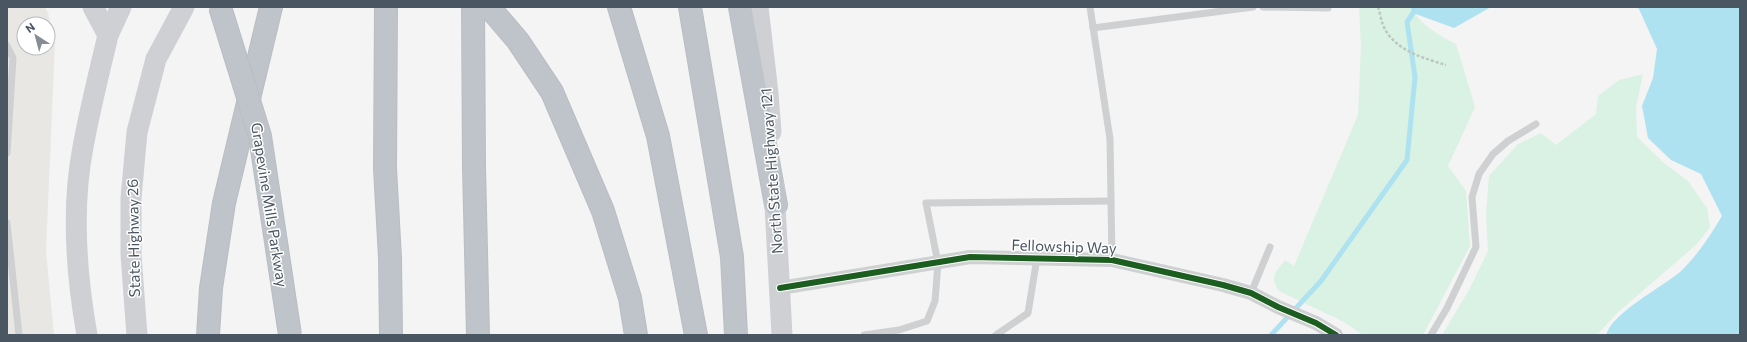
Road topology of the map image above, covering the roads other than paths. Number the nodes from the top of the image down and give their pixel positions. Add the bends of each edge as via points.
1 (93, 7) edge
2 (121, 7) edge
3 (184, 7) edge
4 (220, 7) edge
5 (270, 7) edge
6 (386, 7) edge
7 (473, 7) edge
8 (489, 7) edge
9 (619, 7) edge
10 (690, 7) edge
11 (740, 7) edge
12 (758, 7) edge
13 (1090, 7) edge
14 (1253, 7) edge
15 (1262, 7) edge
16 (1328, 8) dead end
17 (1093, 28) junction
18 (108, 35) junction
19 (7, 46) edge
20 (8, 109) edge
21 (1536, 124) dead end
22 (7, 153) edge
23 (1111, 201) junction
24 (776, 205) junction
25 (7, 223) edge
26 (1270, 247) dead end
27 (1037, 258) junction
28 (1112, 260) junction
29 (938, 263) junction
30 (780, 288) junction
31 (1251, 293) junction
32 (19, 335) edge
33 (87, 335) edge
34 (137, 335) edge
35 (208, 335) edge
36 (290, 335) edge
37 (392, 335) edge
38 (478, 335) edge
39 (636, 335) edge
40 (696, 335) edge
41 (736, 335) edge
42 (782, 335) edge
43 (864, 335) edge
44 (996, 335) edge
45 (1336, 335) edge
46 (1431, 335) edge

1 - 18 main road
2 - 18 main road
3 - 34 main road, State Highway 26 via 156,59 137,132 131,198 131,255
4 - 36 highway, Grapevine Mills Parkway, bridge via 260,136
5 - 35 highway via 224,203 211,288
6 - 37 highway via 385,168
7 - 38 highway
8 - 39 highway via 518,41 552,92 603,211 630,298
9 - 40 highway via 658,136
10 - 41 highway via 732,258
11 - 24 highway
12 - 24 main road, North State Highway 121 via 768,92
13 - 17 lane
14 - 17 lane
15 - 16 lane
17 - 23 lane via 1110,139
18 - 33 main road via 82,148 76,205 80,294
19 - 20 lane via 13,58
20 - 22 lane
21 - 46 lane via 1508,141 1493,154 1479,174 1472,197 1476,247
23 - 28 lane
23 - 29 lane via 926,204
24 - 30 main road, North State Highway 121
25 - 32 lane
26 - 31 lane
27 - 28 street, Fellowship Way
27 - 29 street, Fellowship Way via 970,257
27 - 44 lane via 1028,313
28 - 31 street, Fellowship Way
29 - 30 street, Fellowship Way
29 - 43 lane via 935,301 927,321 899,330
30 - 42 main road, North State Highway 121
31 - 45 street, Fellowship Way

